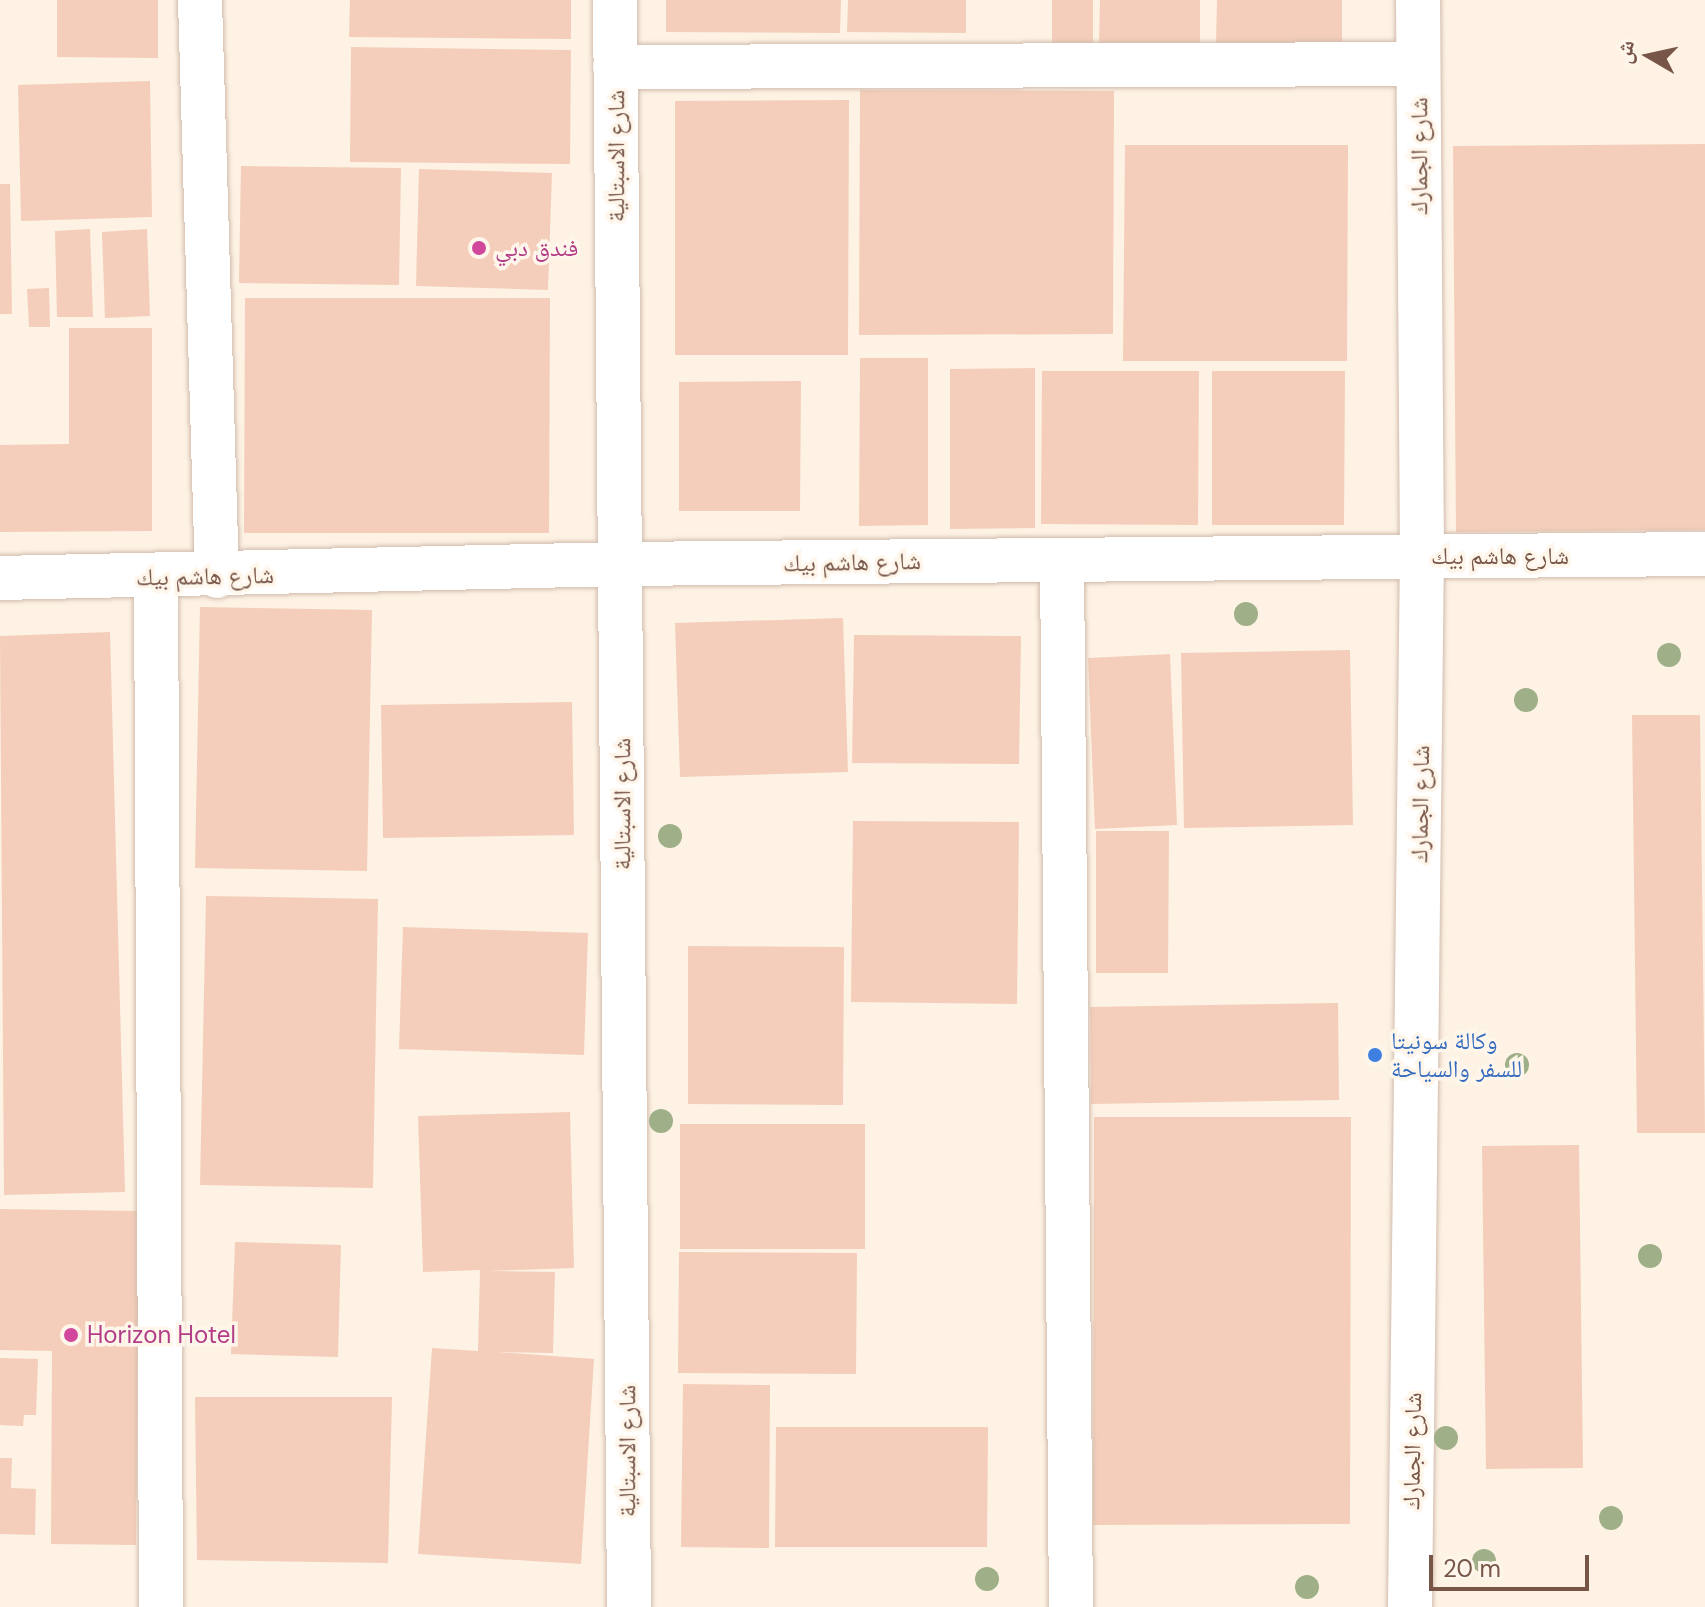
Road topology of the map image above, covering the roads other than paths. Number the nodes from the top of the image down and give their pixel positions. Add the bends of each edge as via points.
1 (200, 0) edge
2 (615, 0) edge
3 (1418, 0) edge
4 (1418, 64) junction
5 (615, 67) junction
6 (1705, 554) edge
7 (1422, 556) junction
8 (1062, 560) junction
9 (620, 564) junction
10 (217, 576) junction
11 (156, 577) junction
12 (0, 578) edge
13 (161, 1607) edge
14 (629, 1607) edge
15 (1071, 1607) edge
16 (1410, 1607) edge

1 - 10 street
2 - 5 street, شارع الاسبتالية
3 - 4 street, شارع الجمارك
4 - 5 street
4 - 7 street, شارع الجمارك
5 - 9 street, شارع الاسبتالية
6 - 7 street, شارع هاشم بيك
7 - 8 street, شارع هاشم بيك
7 - 16 street, شارع الجمارك
8 - 9 street, شارع هاشم بيك
8 - 15 street
9 - 10 street, شارع هاشم بيك
9 - 14 street, شارع الاسبتالية
10 - 11 street, شارع هاشم بيك
11 - 12 street, شارع هاشم بيك
11 - 13 street

